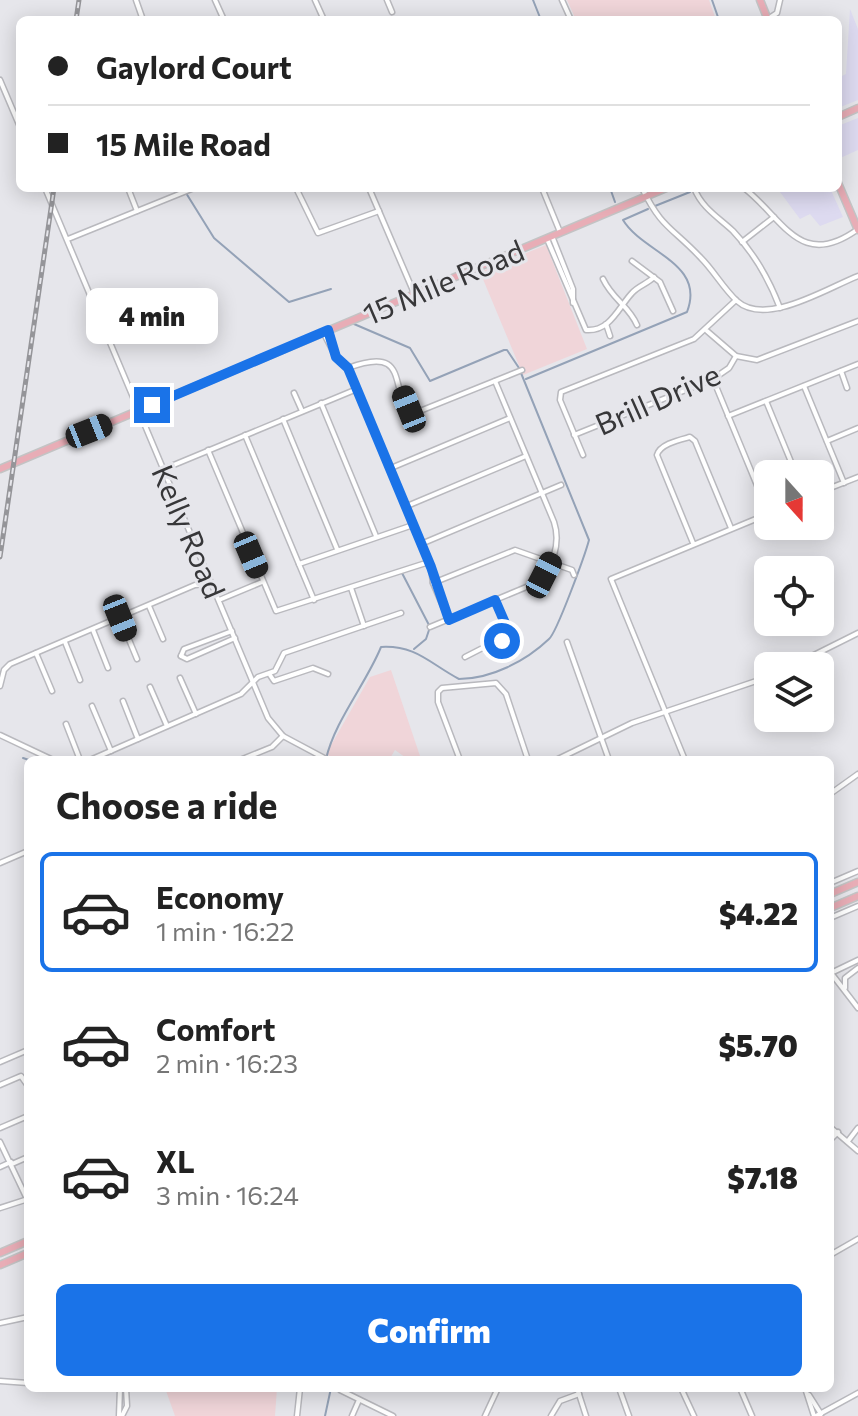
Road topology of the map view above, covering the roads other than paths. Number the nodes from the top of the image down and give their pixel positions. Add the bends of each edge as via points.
1 (387, 0) edge
2 (392, 12) dead end
3 (0, 80) edge
4 (16, 118) edge
5 (47, 192) edge
6 (130, 192) edge
7 (184, 192) edge
8 (298, 192) edge
9 (371, 192) edge
10 (544, 192) edge
11 (644, 192) edge
12 (656, 192) edge
13 (696, 192) edge
14 (748, 192) edge
15 (842, 192) edge
16 (646, 196) junction
17 (137, 211) junction
18 (379, 211) junction
19 (774, 217) junction
20 (858, 230) edge
21 (560, 232) junction
22 (549, 236) junction
23 (68, 239) junction
24 (742, 242) junction
25 (632, 261) dead end
26 (858, 276) edge
27 (654, 277) junction
28 (603, 279) dead end
29 (414, 293) junction
30 (736, 300) junction
31 (623, 306) junction
32 (780, 308) junction
33 (673, 311) dead end
34 (858, 321) edge
35 (606, 324) junction
36 (637, 325) dead end
37 (326, 331) junction
38 (707, 331) junction
39 (610, 336) dead end
40 (736, 356) junction
41 (858, 364) edge
42 (348, 368) junction
43 (522, 370) dead end
44 (841, 371) junction
45 (713, 379) junction
46 (495, 381) junction
47 (804, 386) junction
48 (847, 388) dead end
49 (357, 389) junction
50 (294, 393) dead end
51 (766, 401) junction
52 (321, 403) junction
53 (140, 411) junction
54 (302, 411) junction
55 (728, 416) junction
56 (510, 418) junction
57 (283, 419) junction
58 (858, 428) edge
59 (245, 435) junction
60 (574, 435) junction
61 (826, 441) junction
62 (208, 450) junction
63 (583, 455) dead end
64 (526, 456) junction
65 (790, 460) edge
66 (390, 468) junction
67 (0, 469) edge
68 (164, 469) junction
69 (858, 477) edge
70 (754, 479) edge
71 (844, 483) junction
72 (561, 485) dead end
73 (834, 487) edge
74 (542, 493) junction
75 (406, 506) junction
76 (754, 519) edge
77 (413, 525) junction
78 (731, 528) junction
79 (376, 536) junction
80 (693, 543) junction
81 (421, 544) junction
82 (337, 549) junction
83 (551, 561) junction
84 (429, 562) junction
85 (299, 564) junction
86 (574, 575) dead end
87 (262, 582) junction
88 (433, 583) junction
89 (213, 586) junction
90 (351, 588) junction
91 (219, 600) junction
92 (314, 600) junction
93 (495, 600) junction
94 (149, 606) junction
95 (401, 613) dead end
96 (120, 618) junction
97 (449, 620) junction
98 (364, 626) junction
99 (430, 627) dead end
100 (92, 629) junction
101 (232, 631) junction
102 (858, 633) edge
103 (235, 638) junction
104 (163, 639) dead end
105 (65, 642) junction
106 (567, 642) dead end
107 (820, 652) edge
108 (36, 653) junction
109 (465, 657) dead end
110 (137, 659) dead end
111 (108, 668) dead end
112 (328, 674) dead end
113 (270, 675) junction
114 (180, 678) dead end
115 (80, 680) dead end
116 (253, 681) junction
117 (754, 682) edge
118 (0, 686) edge
119 (150, 687) dead end
120 (52, 691) dead end
121 (123, 701) dead end
122 (92, 706) dead end
123 (665, 713) junction
124 (196, 714) junction
125 (66, 724) dead end
126 (167, 726) junction
127 (0, 735) edge
128 (601, 735) junction
129 (283, 736) junction
130 (138, 739) junction
131 (111, 751) junction
132 (45, 756) edge
133 (78, 756) edge
134 (99, 756) edge
135 (251, 756) edge
136 (321, 756) edge
137 (458, 756) edge
138 (527, 756) edge
139 (563, 756) edge
140 (608, 756) edge
141 (683, 756) edge
142 (858, 774) edge
143 (834, 791) edge
144 (24, 853) edge
145 (0, 863) edge
146 (858, 871) edge
147 (834, 881) edge
148 (858, 882) edge
149 (834, 892) edge
150 (858, 896) edge
151 (834, 906) edge
152 (858, 906) edge
153 (834, 916) edge
154 (858, 960) edge
155 (858, 968) edge
156 (834, 969) edge
157 (834, 973) edge
158 (846, 991) junction
159 (858, 1008) edge
160 (24, 1052) edge
161 (0, 1062) edge
162 (24, 1080) edge
163 (0, 1085) edge
164 (24, 1118) edge
165 (0, 1128) edge
166 (858, 1128) edge
167 (834, 1130) edge
168 (838, 1132) junction
169 (834, 1136) edge
170 (848, 1141) junction
171 (0, 1142) edge
172 (858, 1151) edge
173 (24, 1158) edge
174 (12, 1163) junction
175 (0, 1167) edge
176 (24, 1192) edge
177 (24, 1200) edge
178 (0, 1208) edge
179 (858, 1239) edge
180 (24, 1243) edge
181 (0, 1253) edge
182 (834, 1253) edge
183 (24, 1255) edge
184 (0, 1265) edge
185 (24, 1318) edge
186 (0, 1323) edge
187 (0, 1381) edge
188 (24, 1383) edge
189 (123, 1392) edge
190 (300, 1392) edge
191 (344, 1392) edge
192 (496, 1392) edge
193 (576, 1392) edge
194 (578, 1392) edge
195 (620, 1392) edge
196 (683, 1392) edge
197 (742, 1392) edge
198 (807, 1392) edge
199 (858, 1393) edge
200 (359, 1399) junction
201 (818, 1415) edge
202 (121, 1416) edge
203 (297, 1416) edge
204 (352, 1416) edge
205 (393, 1416) edge
206 (485, 1416) edge
207 (551, 1416) edge
208 (586, 1416) edge
209 (629, 1416) edge
210 (694, 1416) edge
211 (752, 1416) edge

1 - 2 street
3 - 4 street
5 - 23 street, Kelly Road
6 - 17 street
7 - 17 street
8 - 18 street via 318,233
9 - 18 street
10 - 21 street
11 - 16 street
12 - 16 main road, 15 Mile Road
13 - 24 street
14 - 19 street
15 - 20 main road
16 - 21 main road, 15 Mile Road
16 - 30 street via 660,222 704,260
17 - 23 street
18 - 29 street
19 - 20 street via 794,238 810,245
19 - 24 street
21 - 22 main road, 15 Mile Road
22 - 29 main road, 15 Mile Road
22 - 35 street via 586,330
23 - 53 street, Kelly Road
24 - 32 street via 767,275
25 - 27 street
26 - 32 street
27 - 31 street
27 - 33 street
28 - 31 street
29 - 37 main road, 15 Mile Road
30 - 32 street via 760,311
30 - 38 street
31 - 35 street
31 - 36 street
34 - 40 street via 762,359
35 - 39 street
37 - 42 street via 336,357
37 - 53 main road, 15 Mile Road
38 - 40 street
38 - 60 street via 559,395
40 - 45 street, Brill Drive
41 - 44 street
42 - 46 street via 372,360 386,363 415,413
42 - 49 street
43 - 46 street
44 - 47 street
44 - 48 street
45 - 55 street
45 - 60 street, Brill Drive
46 - 56 street
47 - 51 street
47 - 61 street
49 - 52 street
49 - 66 street
50 - 54 street
51 - 55 street
51 - 65 street
52 - 54 street
52 - 79 street
53 - 67 main road, 15 Mile Road
53 - 68 street, Kelly Road
54 - 57 street
55 - 70 street
56 - 64 street
56 - 66 street
57 - 59 street
57 - 82 street
58 - 61 street
59 - 62 street
59 - 85 street
60 - 63 street
61 - 71 street
62 - 68 street
62 - 87 street
64 - 74 street
64 - 75 street
66 - 75 street
68 - 89 street, Kelly Road
69 - 71 street
71 - 73 street
72 - 74 street
74 - 81 street
74 - 83 street via 558,535
75 - 77 street
76 - 78 street
77 - 79 street
77 - 81 street
78 - 80 street
78 - 80 street via 692,438 656,452
79 - 82 street
80 - 123 street via 611,579
81 - 84 street
82 - 85 street
83 - 86 street
83 - 88 street via 510,550
83 - 93 street via 536,583
84 - 88 street
84 - 90 street
85 - 92 street
87 - 91 street
87 - 92 street via 276,611
88 - 97 street
89 - 91 street, Kelly Road
89 - 94 street via 195,585
90 - 92 street
90 - 98 street
91 - 101 street, Kelly Road
93 - 97 street
93 - 109 street via 506,636
94 - 96 street
94 - 104 street
95 - 98 street
96 - 100 street
96 - 110 street
97 - 99 street
98 - 113 street via 286,652
100 - 105 street
100 - 111 street
101 - 103 street, Kelly Road
101 - 103 street via 184,649 181,656 189,659
102 - 107 street
103 - 116 street, Kelly Road
105 - 108 street
105 - 115 street
106 - 128 street
108 - 118 street via 5,667
108 - 120 street
112 - 113 street via 313,668 274,681
113 - 116 street
114 - 124 street
116 - 124 street via 241,694
116 - 129 street, Kelly Road via 271,725
117 - 123 street
119 - 126 street
121 - 130 street
122 - 131 street
123 - 128 street
123 - 141 street
124 - 126 street
125 - 133 street
126 - 130 street
127 - 132 street
128 - 139 street
128 - 140 street
129 - 135 street
129 - 136 street, Kelly Road
130 - 131 street
131 - 134 street
137 - 138 street via 438,692 498,684
142 - 143 street
144 - 145 street
146 - 147 street
148 - 149 main road
150 - 151 main road
152 - 153 street
154 - 156 street
155 - 158 street via 845,978
157 - 158 street
158 - 159 street
160 - 161 street
162 - 163 street via 21,1076
164 - 165 street
166 - 170 street
167 - 168 street
168 - 169 street
168 - 170 street
170 - 172 street
171 - 174 street
173 - 174 street
174 - 175 street
174 - 176 street
177 - 178 street
179 - 182 street
180 - 181 main road
183 - 184 main road
185 - 186 street
187 - 188 street
189 - 202 street
190 - 203 street
191 - 200 street
192 - 206 street
193 - 207 street via 560,1401
194 - 208 street
195 - 209 street
196 - 210 street
197 - 211 street
198 - 201 street
199 - 201 street
200 - 204 street
200 - 205 street

